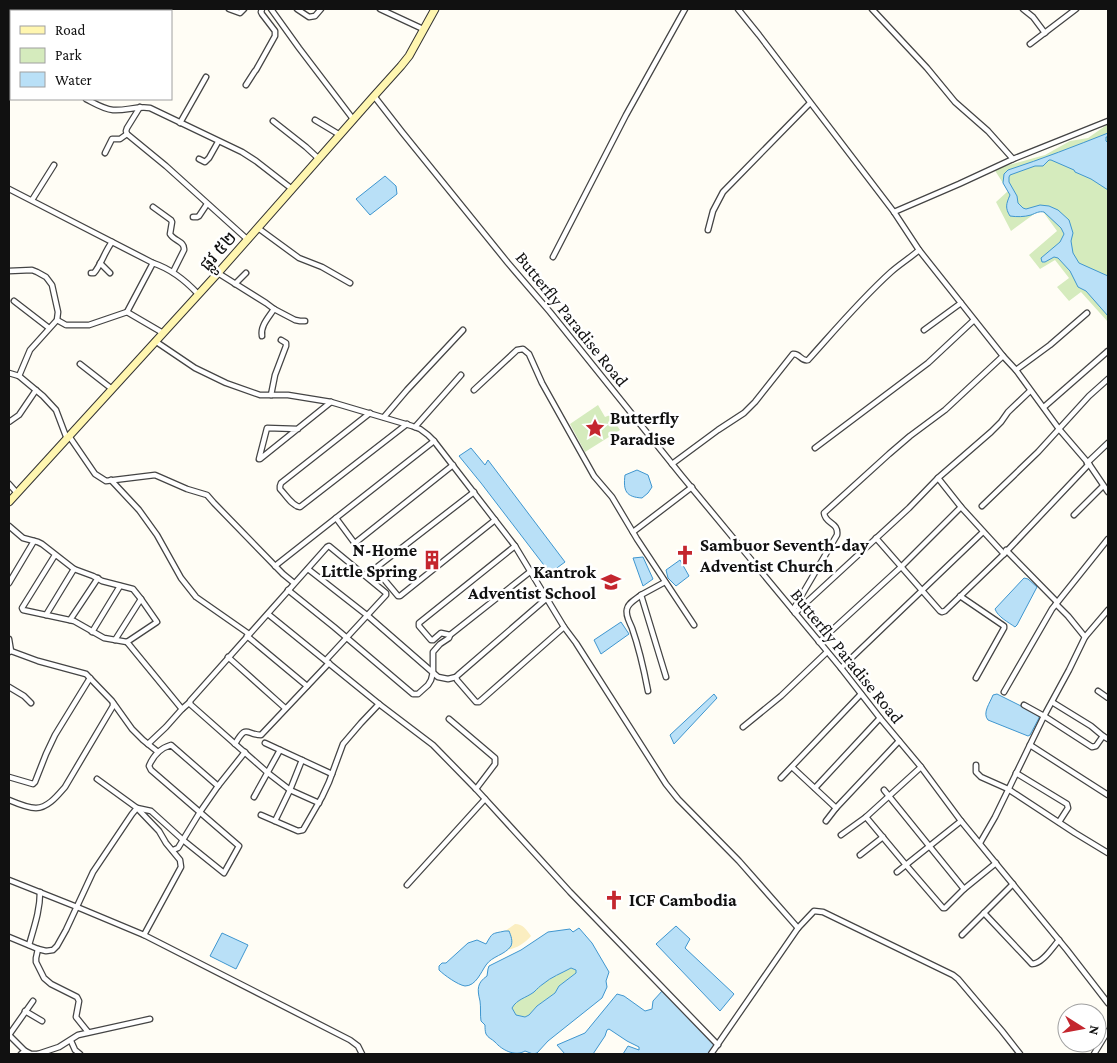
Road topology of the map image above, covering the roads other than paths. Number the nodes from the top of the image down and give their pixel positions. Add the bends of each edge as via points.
1 (229, 9) edge
2 (244, 9) edge
3 (262, 9) edge
4 (271, 9) edge
5 (296, 9) edge
6 (321, 9) edge
7 (380, 9) edge
8 (435, 9) edge
9 (685, 9) edge
10 (738, 9) edge
11 (872, 9) edge
12 (1024, 9) edge
13 (1076, 9) edge
14 (423, 29) junction
15 (1045, 33) junction
16 (1030, 44) dead end
17 (206, 76) dead end
18 (246, 85) dead end
19 (374, 96) junction
20 (88, 100) edge
21 (810, 103) junction
22 (140, 107) junction
23 (353, 119) junction
24 (315, 120) dead end
25 (273, 121) dead end
26 (1108, 121) edge
27 (180, 123) junction
28 (127, 134) junction
29 (340, 135) junction
30 (218, 142) junction
31 (105, 154) dead end
32 (1013, 158) junction
33 (199, 159) dead end
34 (319, 159) junction
35 (54, 165) dead end
36 (9, 189) edge
37 (292, 189) junction
38 (32, 200) junction
39 (207, 204) junction
40 (153, 208) dead end
41 (894, 212) junction
42 (192, 217) dead end
43 (258, 228) junction
44 (708, 230) dead end
45 (248, 240) junction
46 (112, 242) junction
47 (919, 250) junction
48 (553, 257) dead end
49 (100, 263) junction
50 (153, 263) junction
51 (9, 271) edge
52 (173, 272) junction
53 (91, 273) dead end
54 (110, 273) dead end
55 (218, 273) junction
56 (246, 273) dead end
57 (235, 284) junction
58 (350, 284) dead end
59 (198, 294) junction
60 (14, 301) dead end
61 (961, 303) junction
62 (274, 309) junction
63 (127, 312) junction
64 (1087, 313) dead end
65 (57, 320) junction
66 (974, 320) junction
67 (305, 321) dead end
68 (49, 328) junction
69 (463, 330) dead end
70 (924, 330) dead end
71 (163, 332) junction
72 (262, 336) dead end
73 (282, 340) dead end
74 (155, 341) junction
75 (1108, 351) edge
76 (1002, 356) junction
77 (80, 364) dead end
78 (1016, 370) junction
79 (9, 373) edge
80 (462, 375) dead end
81 (18, 376) junction
82 (1108, 379) edge
83 (112, 389) junction
84 (36, 390) junction
85 (474, 390) dead end
86 (1030, 391) junction
87 (271, 395) junction
88 (331, 402) junction
89 (1044, 407) junction
90 (370, 413) junction
91 (384, 417) junction
92 (9, 422) edge
93 (407, 424) junction
94 (415, 427) junction
95 (298, 428) junction
96 (1059, 429) junction
97 (68, 437) junction
98 (434, 441) junction
99 (1108, 443) edge
100 (815, 448) dead end
101 (672, 464) junction
102 (1088, 464) junction
103 (453, 465) junction
104 (938, 478) junction
105 (111, 480) junction
106 (9, 484) edge
107 (1103, 486) junction
108 (692, 487) junction
109 (474, 492) junction
110 (1108, 492) edge
111 (17, 493) junction
112 (9, 502) edge
113 (982, 506) dead end
114 (961, 507) junction
115 (1074, 514) dead end
116 (336, 518) junction
117 (495, 520) junction
118 (9, 526) edge
119 (633, 532) junction
120 (983, 532) junction
121 (876, 538) junction
122 (1108, 539) edge
123 (34, 541) junction
124 (515, 546) junction
125 (1005, 552) junction
126 (55, 555) junction
127 (275, 566) junction
128 (901, 567) junction
129 (74, 568) junction
130 (308, 569) junction
131 (531, 571) junction
132 (98, 578) junction
133 (665, 582) junction
134 (9, 583) edge
135 (294, 583) junction
136 (120, 586) junction
137 (288, 590) junction
138 (921, 591) junction
139 (641, 595) junction
140 (960, 596) junction
141 (547, 598) junction
142 (141, 599) junction
143 (1056, 603) junction
144 (1108, 610) edge
145 (794, 612) junction
146 (268, 614) junction
147 (46, 615) junction
148 (368, 616) junction
149 (70, 620) junction
150 (694, 625) dead end
151 (564, 627) junction
152 (92, 632) junction
153 (248, 635) junction
154 (450, 635) junction
155 (1085, 637) junction
156 (347, 638) junction
157 (9, 639) edge
158 (115, 640) junction
159 (127, 642) junction
160 (819, 642) junction
161 (10, 652) edge
162 (828, 652) junction
163 (228, 657) junction
164 (327, 662) junction
165 (841, 668) junction
166 (433, 672) junction
167 (456, 677) junction
168 (666, 677) dead end
169 (90, 678) junction
170 (976, 678) dead end
171 (307, 686) junction
172 (9, 687) edge
173 (648, 691) dead end
174 (1098, 691) dead end
175 (1004, 692) dead end
176 (861, 694) junction
177 (1108, 698) edge
178 (190, 702) junction
179 (1052, 702) junction
180 (31, 703) dead end
181 (113, 703) junction
182 (379, 704) junction
183 (1024, 705) dead end
184 (285, 708) junction
185 (182, 709) junction
186 (1044, 716) junction
187 (880, 718) junction
188 (448, 719) dead end
189 (743, 726) dead end
190 (1103, 736) junction
191 (1108, 739) edge
192 (899, 741) junction
193 (148, 744) junction
194 (235, 744) junction
195 (265, 744) dead end
196 (1030, 745) junction
197 (280, 750) junction
198 (158, 752) junction
199 (245, 752) junction
200 (302, 760) junction
201 (976, 765) dead end
202 (792, 767) junction
203 (921, 767) junction
204 (268, 773) junction
205 (1016, 773) junction
206 (332, 774) junction
207 (9, 777) edge
208 (781, 778) dead end
209 (97, 779) dead end
210 (218, 786) junction
211 (815, 788) junction
212 (476, 789) junction
213 (1008, 789) junction
214 (290, 790) junction
215 (884, 790) dead end
216 (1108, 795) edge
217 (254, 797) dead end
218 (889, 797) junction
219 (485, 799) junction
220 (9, 800) edge
221 (319, 803) junction
222 (137, 808) junction
223 (836, 808) junction
224 (200, 812) junction
225 (261, 814) dead end
226 (866, 817) junction
227 (275, 821) junction
228 (826, 821) dead end
229 (961, 821) junction
230 (1059, 822) junction
231 (841, 835) dead end
232 (883, 838) junction
233 (183, 840) junction
234 (980, 843) junction
235 (930, 846) junction
236 (173, 850) junction
237 (1108, 854) edge
238 (860, 855) dead end
239 (996, 863) junction
240 (906, 866) junction
241 (897, 872) dead end
242 (9, 880) edge
243 (1014, 884) junction
244 (407, 885) dead end
245 (964, 889) junction
246 (40, 892) junction
247 (77, 907) junction
248 (984, 913) junction
249 (798, 928) junction
250 (144, 935) junction
251 (962, 935) dead end
252 (9, 937) edge
253 (1058, 940) junction
254 (29, 945) junction
255 (38, 949) junction
256 (33, 1001) dead end
257 (1108, 1003) edge
258 (25, 1011) junction
259 (150, 1019) dead end
260 (42, 1021) dead end
261 (1108, 1031) edge
262 (88, 1032) junction
263 (9, 1035) edge
264 (70, 1041) junction
265 (718, 1045) junction
266 (23, 1053) edge
267 (38, 1054) edge
268 (80, 1054) edge
269 (362, 1054) edge
270 (711, 1054) edge
271 (1020, 1054) edge
272 (1094, 1054) edge

1 - 2 street via 240,13
3 - 18 street via 275,36
4 - 23 street
5 - 6 street via 310,17
7 - 14 street
8 - 14 street, ផ្លូវ ៥២
9 - 48 street
10 - 21 street
11 - 32 street via 955,102
12 - 15 street
13 - 15 street
14 - 19 street, ផ្លូវ ៥២ via 409,56
15 - 16 street
17 - 27 street
19 - 23 street, ផ្លូវ ៥២
19 - 101 street, Butterfly Paradise Road
20 - 22 street via 112,110
21 - 41 street
21 - 44 street via 723,192
22 - 27 street via 150,108
22 - 28 street via 127,128
23 - 29 street, ផ្លូវ ៥២
24 - 29 street
25 - 34 street
26 - 32 street
27 - 30 street
28 - 31 street via 120,139 112,139
28 - 39 street
29 - 34 street, ផ្លូវ ៥២
30 - 33 street via 205,162
30 - 37 street via 242,152
32 - 41 street
34 - 37 street, ផ្លូវ ៥២
35 - 38 street
36 - 38 street
37 - 43 street, ផ្លូវ ៥២
38 - 46 street
39 - 42 street via 199,216
39 - 45 street
40 - 52 street via 171,220 171,237 184,246
41 - 47 street
43 - 45 street, ផ្លូវ ៥២
43 - 58 street via 299,258
45 - 55 street, ផ្លូវ ៥២
46 - 49 street
46 - 50 street
47 - 61 street
47 - 101 street via 872,290 808,360 793,354 744,413
49 - 53 street
49 - 54 street
50 - 52 street
50 - 63 street
51 - 65 street via 32,270 46,277 52,285
52 - 59 street
55 - 57 street
55 - 59 street, ផ្លូវ ៥២
56 - 57 street
57 - 62 street
59 - 71 street, ផ្លូវ ៥២
60 - 68 street
61 - 66 street
61 - 70 street
62 - 67 street via 295,320
62 - 72 street via 261,331
63 - 65 street via 89,325 66,325
63 - 71 street
64 - 78 street
65 - 68 street
66 - 76 street
66 - 100 street via 928,363
68 - 81 street via 30,350
69 - 91 street
71 - 74 street, ផ្លូវ ៥២
73 - 87 street via 286,346
74 - 83 street, ផ្លូវ ៥២
74 - 87 street via 195,368 226,383 260,395
75 - 89 street
76 - 78 street
76 - 145 street via 945,410 903,442 824,513 825,519 836,527 837,535
77 - 83 street
78 - 86 street
79 - 81 street
80 - 94 street
81 - 84 street
82 - 96 street
83 - 97 street, ផ្លូវ ៥២
84 - 92 street via 19,415
84 - 97 street via 56,410
85 - 119 street via 517,350 522,349 529,354 594,476 612,497
86 - 89 street
86 - 104 street via 1001,422
87 - 88 street
88 - 90 street
88 - 95 street
89 - 96 street
90 - 91 street
90 - 93 street via 281,483 280,489 294,505 300,507
91 - 93 street
93 - 94 street
94 - 98 street
95 - 95 street via 260,459 259,459 267,428
96 - 102 street
96 - 113 street
97 - 105 street via 95,474 106,482
97 - 111 street, ផ្លូវ ៥២
98 - 103 street
98 - 116 street
99 - 102 street
101 - 108 street, Butterfly Paradise Road
102 - 107 street
102 - 125 street
103 - 109 street
103 - 116 street via 355,542
104 - 114 street
104 - 121 street
105 - 127 street via 155,475 207,494
105 - 153 street via 139,510 196,597
106 - 111 street
107 - 110 street
107 - 115 street
108 - 119 street
108 - 145 street, Butterfly Paradise Road
109 - 117 street
109 - 117 street via 377,571 400,596
111 - 112 street, ផ្លូវ ៥២
114 - 120 street
114 - 128 street
116 - 127 street
117 - 124 street
118 - 123 street via 23,538
119 - 133 street
120 - 125 street
120 - 138 street
121 - 128 street
121 - 145 street
122 - 143 street
123 - 126 street
123 - 134 street
124 - 131 street
124 - 154 street via 419,624 431,640 441,632
125 - 140 street
125 - 143 street
126 - 129 street
126 - 147 street via 22,608
127 - 135 street
128 - 138 street
128 - 160 street
129 - 132 street
129 - 147 street
130 - 135 street
130 - 148 street
130 - 148 street via 327,547 331,547 386,593
131 - 141 street
131 - 154 street
132 - 136 street
132 - 149 street
133 - 139 street
133 - 150 street
135 - 137 street
136 - 142 street via 133,589
136 - 152 street
137 - 146 street
137 - 156 street
138 - 140 street via 942,612
138 - 165 street
139 - 168 street
139 - 173 street via 626,610
140 - 170 street via 1004,626
141 - 151 street
141 - 167 street
142 - 158 street
142 - 159 street via 157,622
143 - 155 street
143 - 175 street
144 - 155 street
145 - 160 street, Butterfly Paradise Road
146 - 153 street
146 - 164 street
147 - 149 street
148 - 156 street
148 - 166 street
149 - 152 street
151 - 167 street via 479,702
151 - 249 street via 666,784
152 - 158 street
153 - 163 street
153 - 171 street
154 - 166 street via 433,652
155 - 179 street
156 - 164 street
156 - 166 street via 413,694 418,694 428,685
157 - 161 street
158 - 159 street
159 - 185 street
160 - 162 street, Butterfly Paradise Road
161 - 169 street via 81,672
162 - 165 street, Butterfly Paradise Road
162 - 189 street
163 - 178 street
163 - 184 street
164 - 171 street
164 - 182 street
165 - 176 street, Butterfly Paradise Road
166 - 167 street via 442,678
169 - 181 street
169 - 207 street via 56,735 35,782
171 - 184 street
172 - 180 street
174 - 177 street
176 - 187 street, Butterfly Paradise Road
176 - 202 street
178 - 185 street
178 - 194 street
179 - 186 street
179 - 190 street
181 - 193 street
181 - 220 street via 56,798 36,808
182 - 206 street via 343,744
182 - 212 street via 433,746
183 - 186 street
184 - 194 street via 261,735 244,732
185 - 193 street
186 - 190 street via 1092,747
186 - 196 street
187 - 192 street, Butterfly Paradise Road
187 - 211 street
188 - 212 street via 495,758
190 - 191 street
192 - 203 street, Butterfly Paradise Road
192 - 223 street
193 - 198 street
194 - 199 street
195 - 197 street
196 - 205 street
196 - 216 street
197 - 200 street
197 - 204 street
198 - 210 street via 171,745
198 - 224 street via 149,768
199 - 204 street
199 - 210 street
200 - 206 street
200 - 214 street
201 - 213 street via 977,774
202 - 208 street
202 - 211 street
203 - 218 street
203 - 229 street, Butterfly Paradise Road
204 - 214 street
204 - 217 street
205 - 213 street
205 - 230 street via 1067,804 1068,808
206 - 221 street
209 - 222 street
210 - 224 street
211 - 223 street
212 - 219 street
213 - 230 street
213 - 234 street
214 - 221 street
214 - 227 street
215 - 218 street
218 - 226 street
218 - 235 street
219 - 244 street
219 - 265 street
221 - 227 street via 301,831
222 - 233 street via 151,811
222 - 236 street
222 - 247 street via 93,872
223 - 228 street
224 - 233 street
224 - 233 street via 239,846 224,873
225 - 227 street
226 - 231 street
226 - 232 street
229 - 234 street, Butterfly Paradise Road
229 - 235 street
230 - 237 street
232 - 238 street
232 - 240 street
233 - 236 street
234 - 239 street, Butterfly Paradise Road
235 - 240 street
235 - 245 street
236 - 250 street via 181,867
239 - 243 street, Butterfly Paradise Road
239 - 245 street
240 - 241 street
240 - 245 street via 943,908
242 - 246 street
243 - 248 street
243 - 253 street, Butterfly Paradise Road
246 - 247 street
246 - 254 street
247 - 250 street
247 - 255 street via 57,946 50,951
248 - 251 street
248 - 253 street via 1032,964 1040,962
249 - 265 street
249 - 271 street via 814,911 819,911 953,975
250 - 269 street via 350,1040
252 - 254 street
253 - 257 street, Butterfly Paradise Road
254 - 255 street
255 - 262 street via 36,962 44,978 77,997 76,1017
256 - 258 street
258 - 260 street
258 - 263 street
259 - 262 street
261 - 272 street
262 - 264 street
263 - 266 street
264 - 267 street
264 - 268 street
265 - 270 street
266 - 267 street

